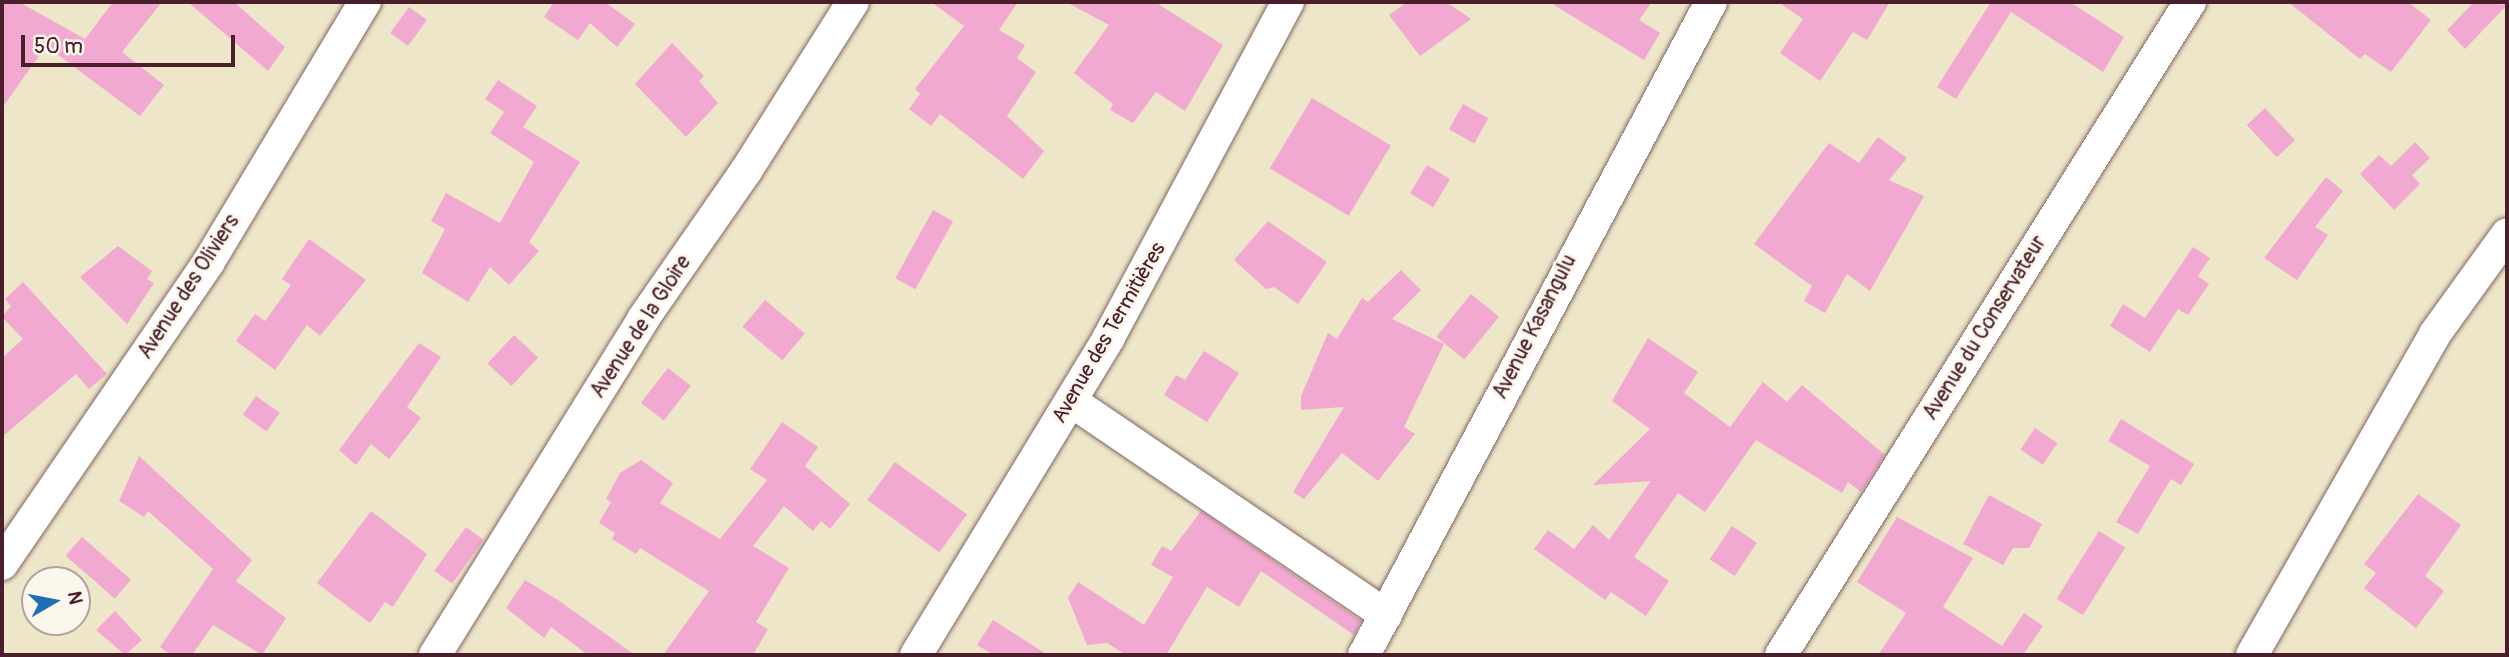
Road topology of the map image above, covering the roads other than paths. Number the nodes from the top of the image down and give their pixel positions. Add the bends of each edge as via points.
1 (365, 2) edge
2 (853, 2) edge
3 (1288, 2) edge
4 (1711, 2) edge
5 (2190, 2) edge
6 (2507, 234) edge
7 (1071, 401) junction
8 (2, 564) edge
9 (1385, 615) junction
10 (435, 655) edge
11 (916, 655) edge
12 (1364, 655) edge
13 (1781, 655) edge
14 (2252, 655) edge

1 - 8 street, Avenue des Oliviers via 208,263
2 - 10 street, Avenue de la Gloire via 746,172 643,319
3 - 7 street, Avenue des Termitières
4 - 9 street, Avenue Kasangulu
5 - 13 street, Avenue du Conservateur
6 - 14 street via 2435,334
7 - 9 street
7 - 11 street, Avenue des Termitières
9 - 12 street, Avenue Kasangulu

